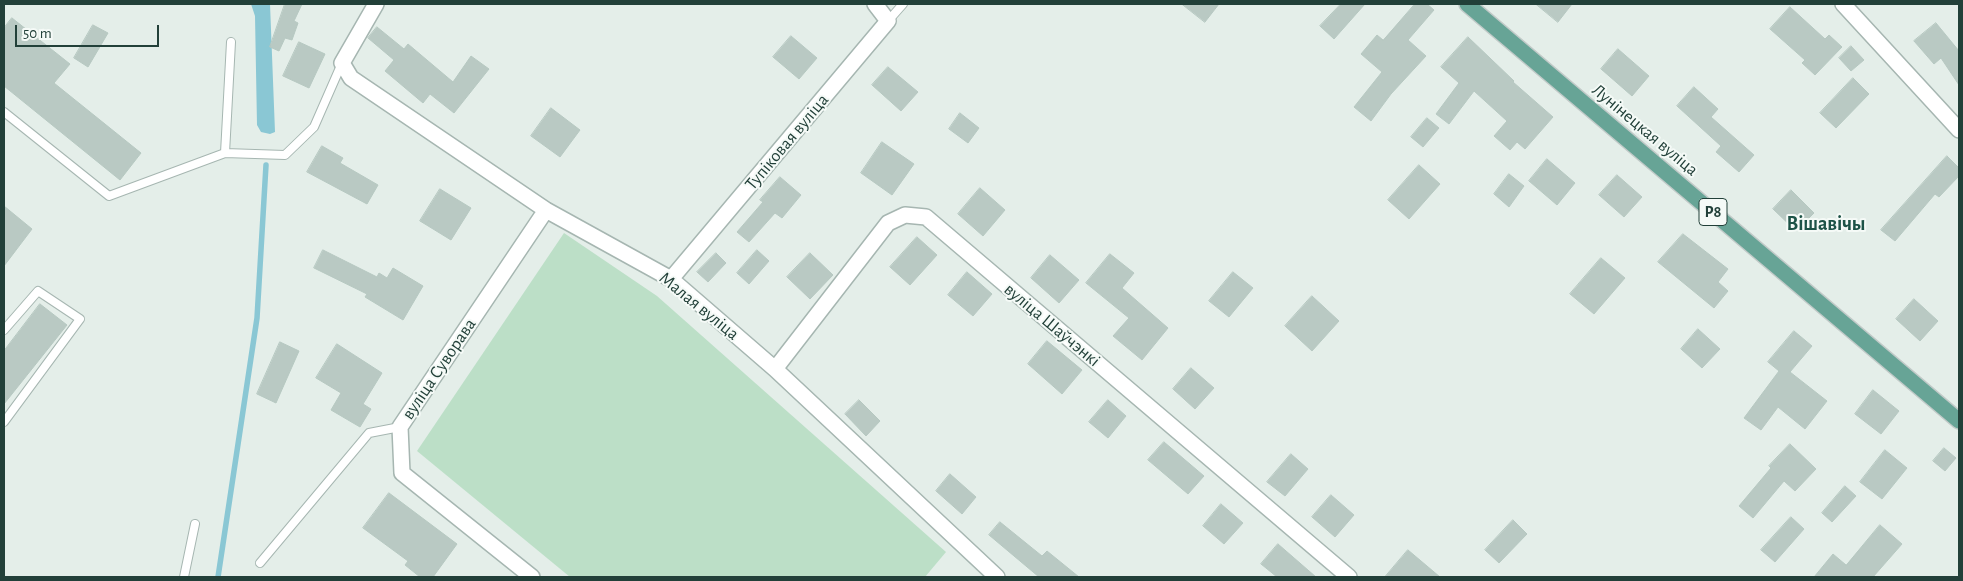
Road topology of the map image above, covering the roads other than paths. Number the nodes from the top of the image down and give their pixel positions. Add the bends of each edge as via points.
1 (376, 4) edge
2 (875, 4) edge
3 (903, 4) edge
4 (1467, 4) edge
5 (1843, 4) edge
6 (888, 21) junction
7 (232, 42) dead end
8 (342, 63) junction
9 (4, 112) edge
10 (1959, 130) edge
11 (225, 153) junction
12 (546, 210) junction
13 (671, 279) junction
14 (4, 330) edge
15 (774, 369) junction
16 (1959, 421) edge
17 (4, 422) edge
18 (400, 427) junction
19 (195, 524) dead end
20 (260, 563) dead end
21 (184, 577) edge
22 (532, 577) edge
23 (997, 577) edge
24 (1349, 577) edge

1 - 8 street
2 - 6 street
3 - 6 lane
4 - 16 main road, Лунінецкая вуліца / Р8
5 - 10 street
6 - 13 street, Тупіковая вуліца
7 - 11 lane
8 - 11 lane via 314,127 285,155
8 - 12 street, Малая вуліца via 350,78
9 - 11 lane via 108,196
12 - 13 street, Малая вуліца
12 - 18 street, вуліца Суворава
13 - 15 street, Малая вуліца
14 - 17 lane via 38,291 80,319
15 - 23 street, Малая вуліца
15 - 24 street, вуліца Шаўчэнкі via 888,223 905,215 926,217
18 - 20 lane via 369,433
18 - 22 street, вуліца Суворава via 402,473
19 - 21 lane

